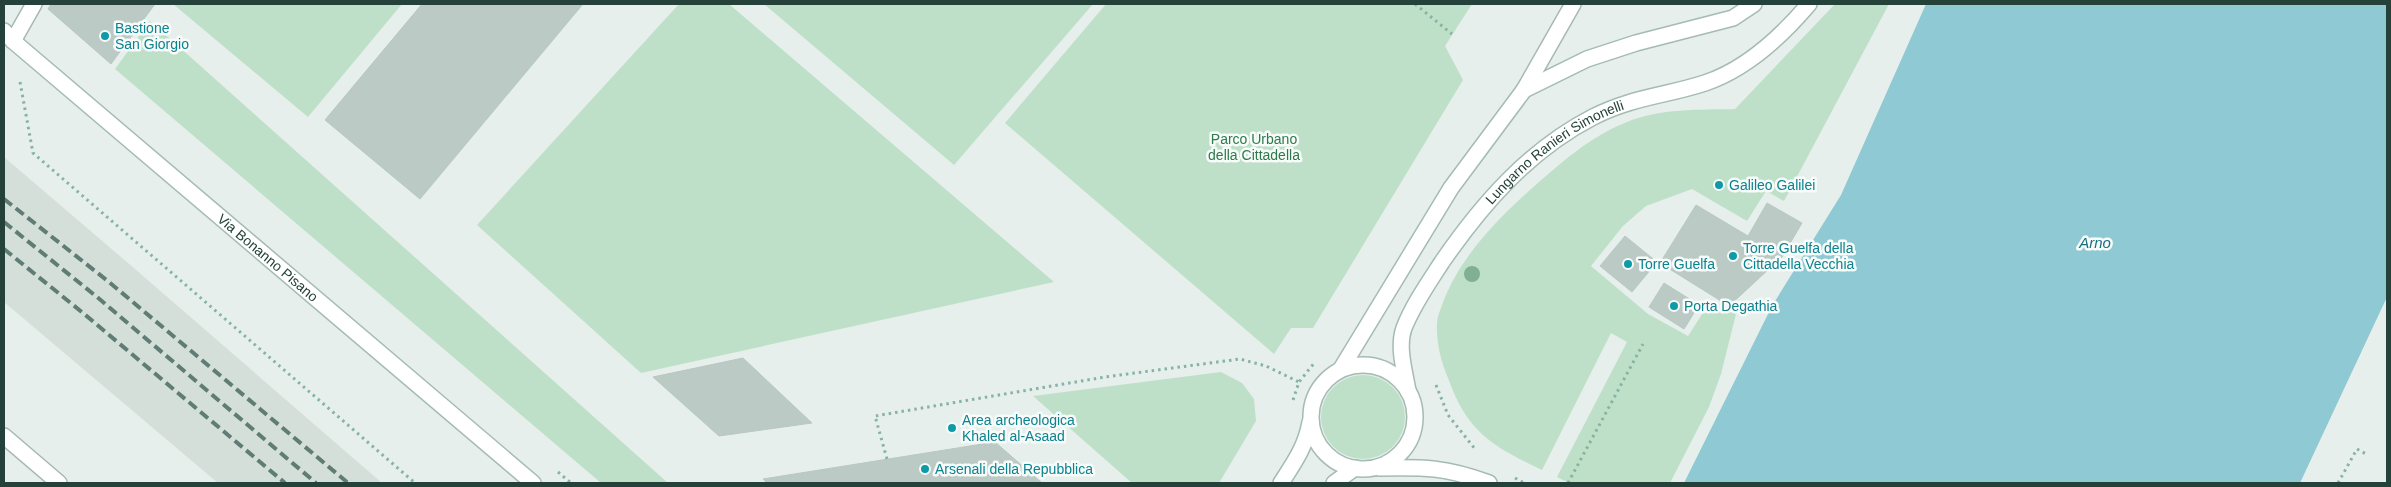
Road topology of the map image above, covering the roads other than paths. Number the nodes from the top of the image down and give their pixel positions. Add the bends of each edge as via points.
1 (34, 4) edge
2 (1573, 4) edge
3 (1754, 4) edge
4 (1809, 4) edge
5 (8, 36) edge
6 (1524, 90) junction
7 (1341, 369) junction
8 (1408, 391) junction
9 (1311, 416) junction
10 (4, 436) edge
11 (1355, 468) junction
12 (1372, 468) junction
13 (59, 483) edge
14 (533, 483) edge
15 (1281, 483) edge
16 (1334, 483) edge
17 (1490, 483) edge

1 - 5 street
2 - 6 street
3 - 6 street via 1733,18 1587,59
4 - 8 street, Lungarno Ranieri Simonelli via 1785,30 1743,64 1707,82 1641,98 1592,118 1510,177 1460,236 1424,288 1404,328 1402,353
5 - 14 street, Via Bonanno Pisano
6 - 7 street via 1452,188
7 - 8 street via 1362,364 1379,367 1395,375
7 - 9 street via 1316,393
8 - 12 street via 1415,418 1411,436 1394,458
9 - 11 street via 1313,433 1325,452 1339,463
9 - 15 street via 1298,458
10 - 13 street
11 - 12 street
11 - 16 street
12 - 17 street via 1436,468

